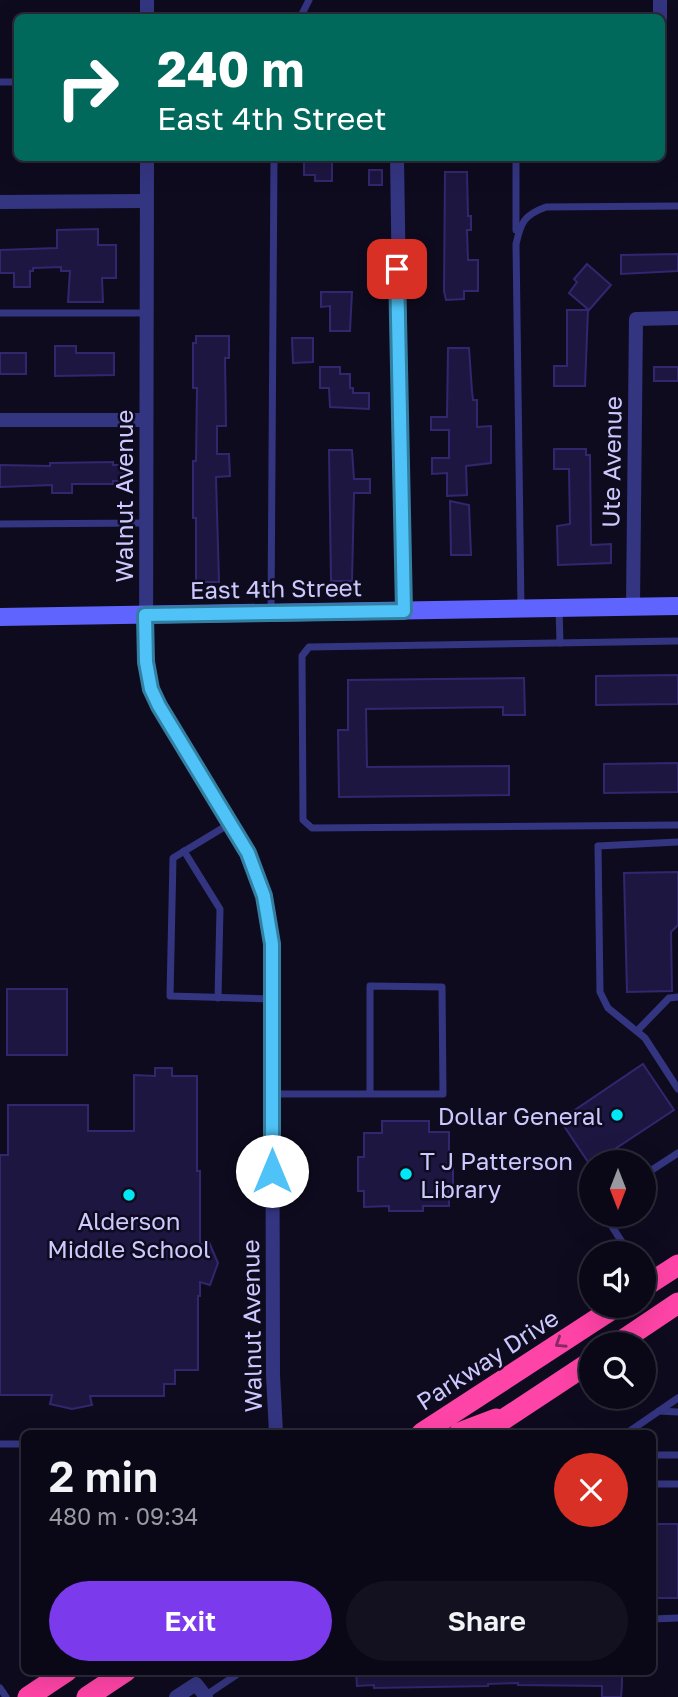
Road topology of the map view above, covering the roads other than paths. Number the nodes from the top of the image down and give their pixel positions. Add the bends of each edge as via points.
1 (146, 161) edge
2 (274, 161) edge
3 (397, 161) edge
4 (516, 161) edge
5 (146, 201) junction
6 (0, 202) edge
7 (678, 206) edge
8 (516, 244) junction
9 (0, 313) edge
10 (146, 313) junction
11 (678, 318) edge
12 (0, 420) edge
13 (146, 420) junction
14 (146, 523) junction
15 (0, 524) edge
16 (633, 606) junction
17 (678, 606) edge
18 (520, 608) junction
19 (559, 608) junction
20 (404, 611) junction
21 (271, 613) junction
22 (145, 615) junction
23 (0, 617) edge
24 (678, 641) edge
25 (560, 643) junction
26 (231, 823) junction
27 (678, 824) edge
28 (678, 842) edge
29 (184, 851) junction
30 (678, 997) edge
31 (218, 998) junction
32 (272, 999) junction
33 (638, 1030) junction
34 (678, 1089) edge
35 (370, 1093) junction
36 (272, 1094) junction
37 (678, 1153) edge
38 (656, 1167) edge
39 (678, 1265) edge
40 (656, 1277) edge
41 (678, 1303) edge
42 (599, 1318) edge
43 (635, 1332) edge
44 (579, 1370) edge
45 (678, 1398) edge
46 (658, 1411) junction
47 (678, 1412) edge
48 (509, 1416) junction
49 (276, 1430) edge
50 (427, 1430) edge
51 (466, 1430) edge
52 (488, 1430) edge
53 (631, 1430) edge
54 (0, 1444) edge
55 (21, 1444) edge
56 (656, 1455) edge
57 (678, 1455) edge
58 (656, 1484) edge
59 (678, 1484) edge
60 (678, 1618) edge
61 (656, 1619) edge
62 (61, 1675) edge
63 (120, 1675) edge
64 (234, 1675) edge
65 (0, 1688) edge
66 (202, 1692) edge
67 (6, 1697) edge
68 (28, 1697) edge
69 (87, 1697) edge
70 (176, 1697) edge

1 - 5 street, Walnut Avenue
2 - 21 lane
3 - 20 street
4 - 8 lane
5 - 6 street
5 - 10 street, Walnut Avenue
7 - 8 lane via 546,207 520,224
8 - 18 lane
9 - 10 lane
10 - 13 street, Walnut Avenue
11 - 16 street, Ute Avenue via 636,319
12 - 13 street
13 - 14 street, Walnut Avenue
14 - 15 lane
14 - 22 street, Walnut Avenue
16 - 17 street, East 4th Street
16 - 19 street, East 4th Street
18 - 19 street, East 4th Street
18 - 20 street, East 4th Street
19 - 25 lane
20 - 21 street, East 4th Street
21 - 22 street, East 4th Street
22 - 23 street, East 4th Street
22 - 26 street, Walnut Avenue via 146,662 154,696
24 - 25 lane
25 - 27 lane via 309,647 302,656 303,820 312,828
26 - 29 lane
26 - 32 street, Walnut Avenue via 257,874 268,909
28 - 33 lane via 598,846 600,992 608,1008
29 - 31 lane via 220,909
29 - 31 lane via 173,858 170,996
30 - 33 lane via 669,999
31 - 32 lane
32 - 36 street, Walnut Avenue
33 - 34 lane
35 - 35 lane via 443,1094 442,987 370,986
35 - 36 lane
36 - 49 street, Walnut Avenue
37 - 38 lane
39 - 40 highway
41 - 43 highway
42 -> 50 highway, Parkway Drive
44 - 48 highway
45 - 46 lane
46 - 47 lane
46 - 53 lane
48 - 51 highway
48 - 52 highway
54 - 55 lane
56 - 57 lane
58 - 59 lane
60 - 61 lane
62 - 68 highway
63 - 69 highway
64 - 66 lane
65 - 67 lane
66 - 70 street

